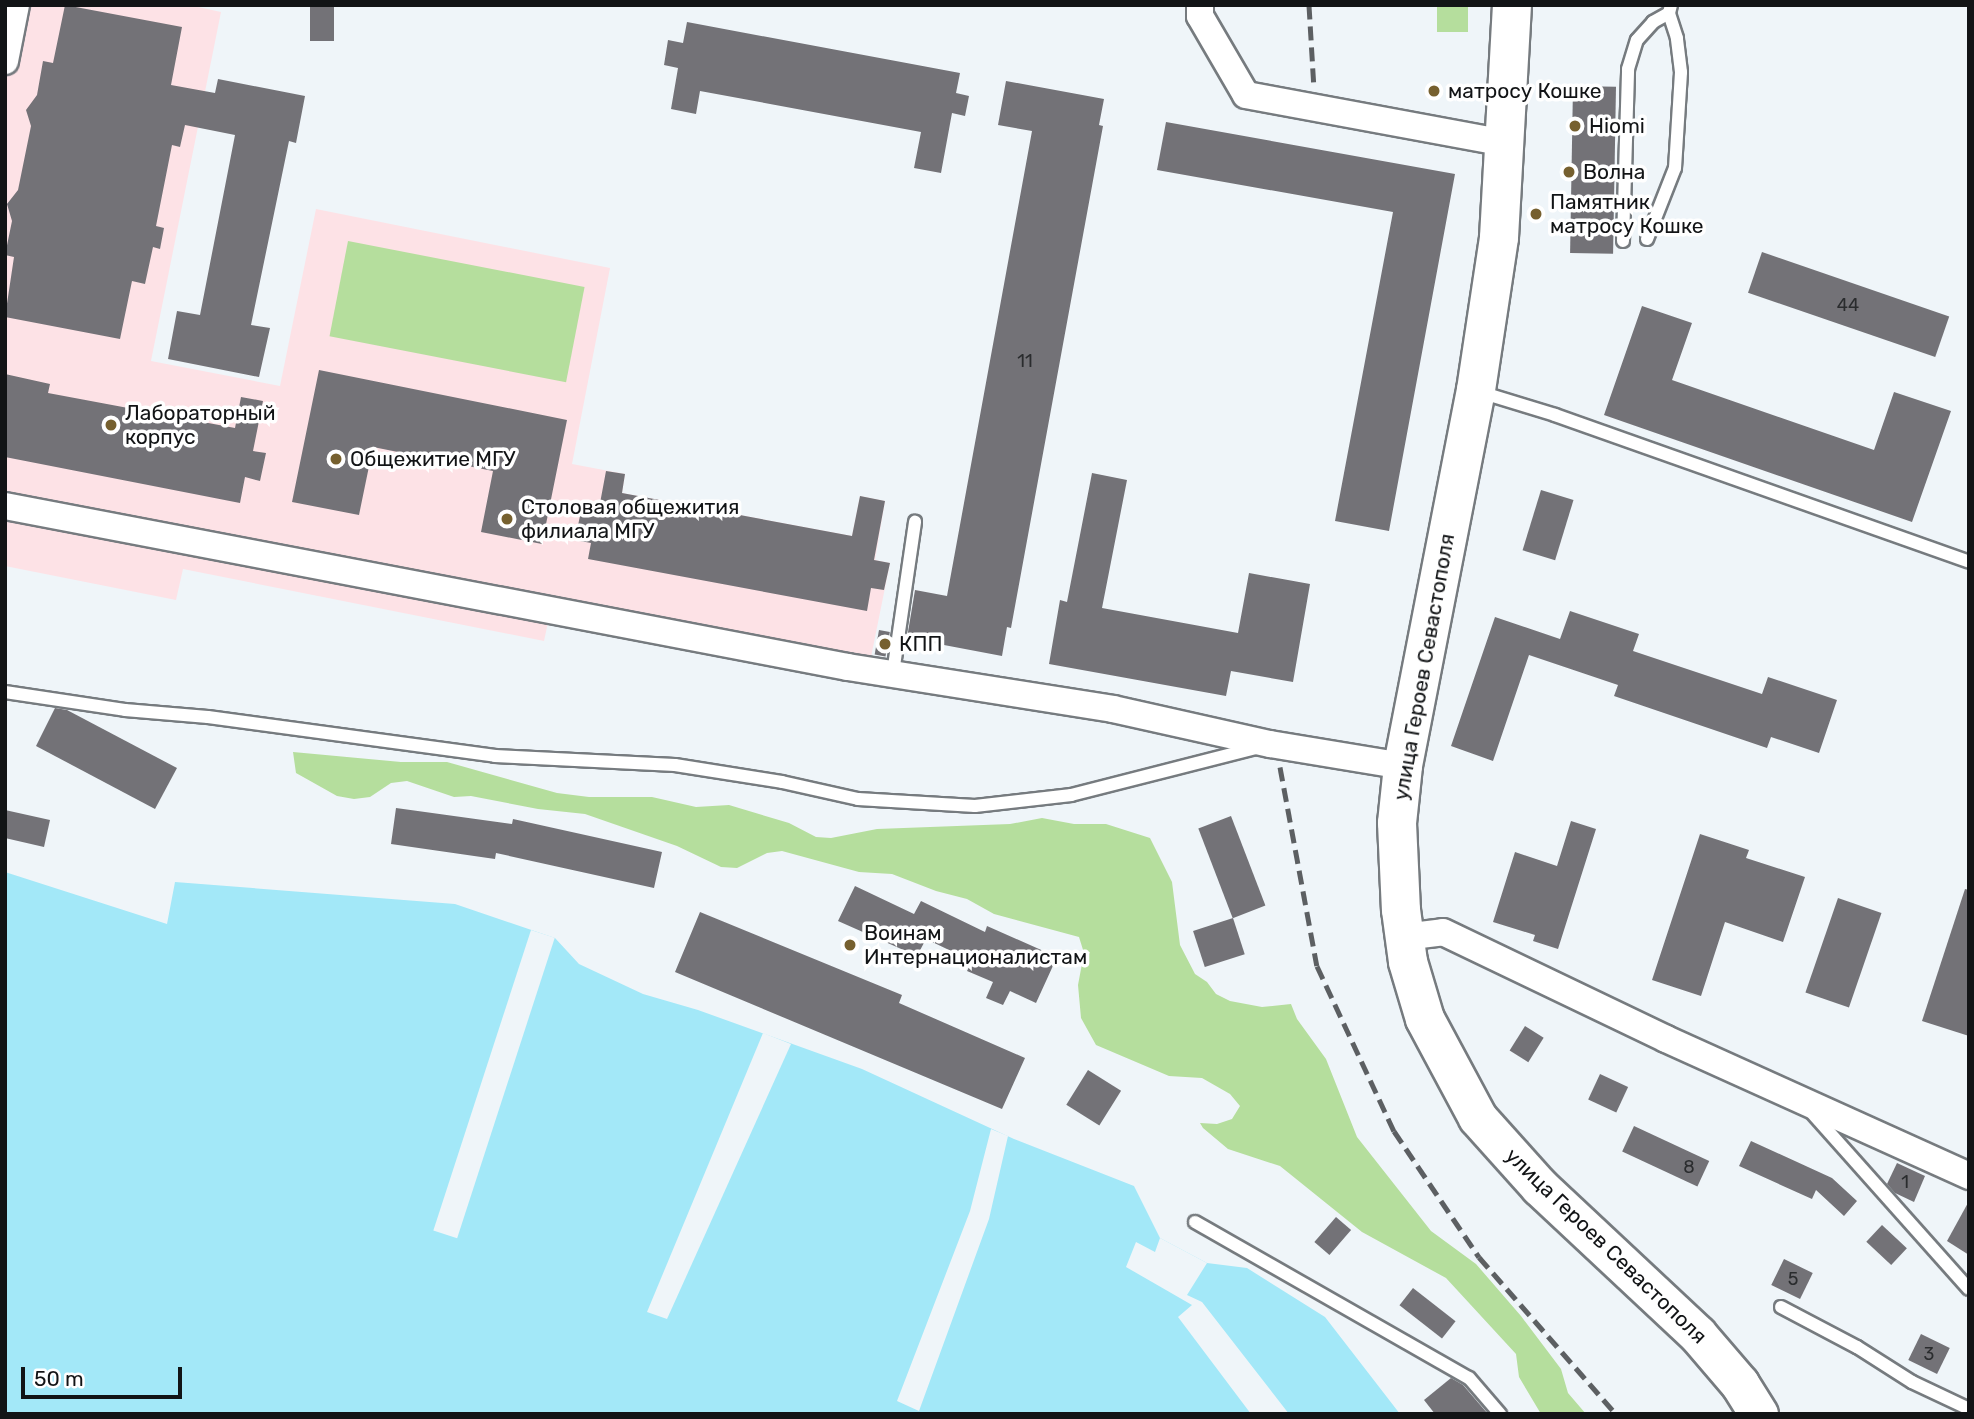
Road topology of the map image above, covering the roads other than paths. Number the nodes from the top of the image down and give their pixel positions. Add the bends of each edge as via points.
1 (16, 5) edge
2 (1199, 5) edge
3 (1512, 5) edge
4 (1670, 9) edge
5 (5, 61) edge
6 (1505, 144) junction
7 (1647, 239) dead end
8 (1623, 241) dead end
9 (1476, 390) junction
10 (5, 506) edge
11 (915, 522) dead end
12 (1969, 562) edge
13 (893, 673) junction
14 (5, 692) edge
15 (1269, 744) junction
16 (1403, 766) junction
17 (1404, 937) junction
18 (1801, 1100) junction
19 (1969, 1176) edge
20 (1195, 1223) dead end
21 (1969, 1289) edge
22 (1781, 1307) dead end
23 (1969, 1409) edge
24 (1500, 1414) edge
25 (1759, 1414) edge

1 - 5 street
2 - 6 street via 1200,16 1246,95
3 - 6 main road, улица Героев Севастополя
4 - 7 lane via 1681,72 1675,168
4 - 8 lane via 1637,40 1628,69
6 - 9 main road, улица Героев Севастополя via 1499,238
9 - 12 lane
9 - 16 main road, улица Героев Севастополя
10 - 13 street
11 - 13 lane
13 - 15 street via 1113,709
14 - 15 lane via 495,756 675,765 858,799 975,806 1071,795
15 - 16 street
16 - 17 main road, улица Героев Севастополя via 1397,823
17 - 18 street via 1443,932
17 - 25 main road, улица Героев Севастополя via 1426,1019 1478,1118 1540,1187 1698,1335
18 - 19 street
18 - 21 lane
20 - 24 lane via 1469,1378
22 - 23 lane

